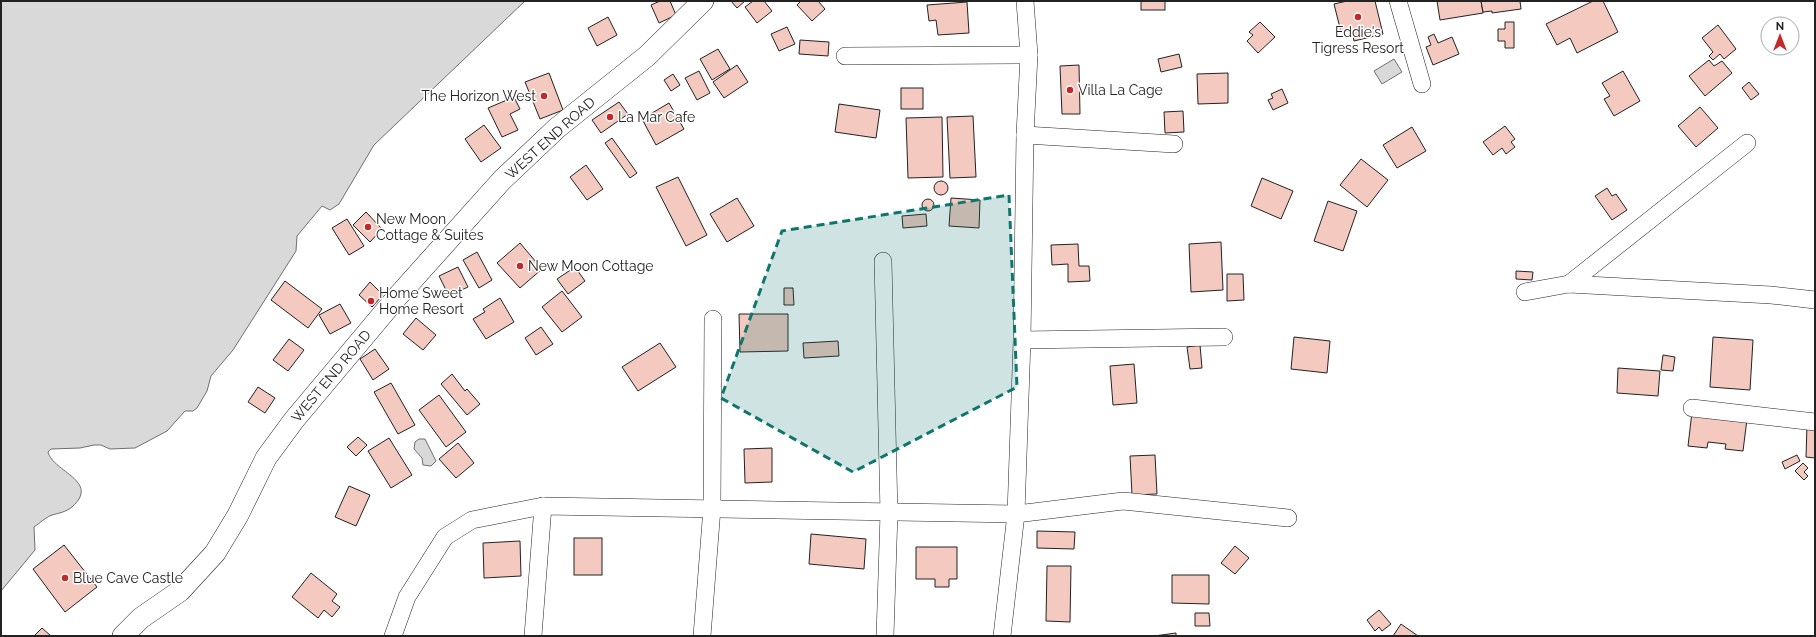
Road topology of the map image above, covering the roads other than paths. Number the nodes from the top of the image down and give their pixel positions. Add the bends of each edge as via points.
1 (703, 1) edge
2 (1025, 1) edge
3 (1398, 1) edge
4 (1029, 55) junction
5 (846, 56) dead end
6 (1422, 84) dead end
7 (1025, 134) junction
8 (1746, 143) dead end
9 (1174, 144) dead end
10 (883, 261) dead end
11 (1569, 284) junction
12 (1525, 292) dead end
13 (1815, 300) edge
14 (713, 319) dead end
15 (1224, 337) dead end
16 (1022, 340) junction
17 (1692, 408) dead end
18 (1815, 422) edge
19 (543, 506) junction
20 (712, 508) junction
21 (889, 513) junction
22 (1016, 514) junction
23 (1288, 518) dead end
24 (123, 636) edge
25 (393, 636) edge
26 (533, 636) edge
27 (702, 636) edge
28 (885, 636) edge
29 (1002, 636) edge

1 - 24 main road, WEST END ROAD via 647,56 556,128 502,180 398,296 294,420 266,458 216,553 180,591 141,618
2 - 4 street
3 - 6 street
4 - 5 street
4 - 7 street
7 - 9 street
7 - 16 street
8 - 11 street
10 - 21 street
11 - 12 street
11 - 13 street via 1772,295
14 - 20 street
15 - 16 street
16 - 22 street
17 - 18 street
19 - 20 street
19 - 25 street via 472,520 445,537 407,597
19 - 26 street
20 - 21 street
20 - 27 street
21 - 22 street
21 - 28 street
22 - 23 street via 1123,501
22 - 29 street

